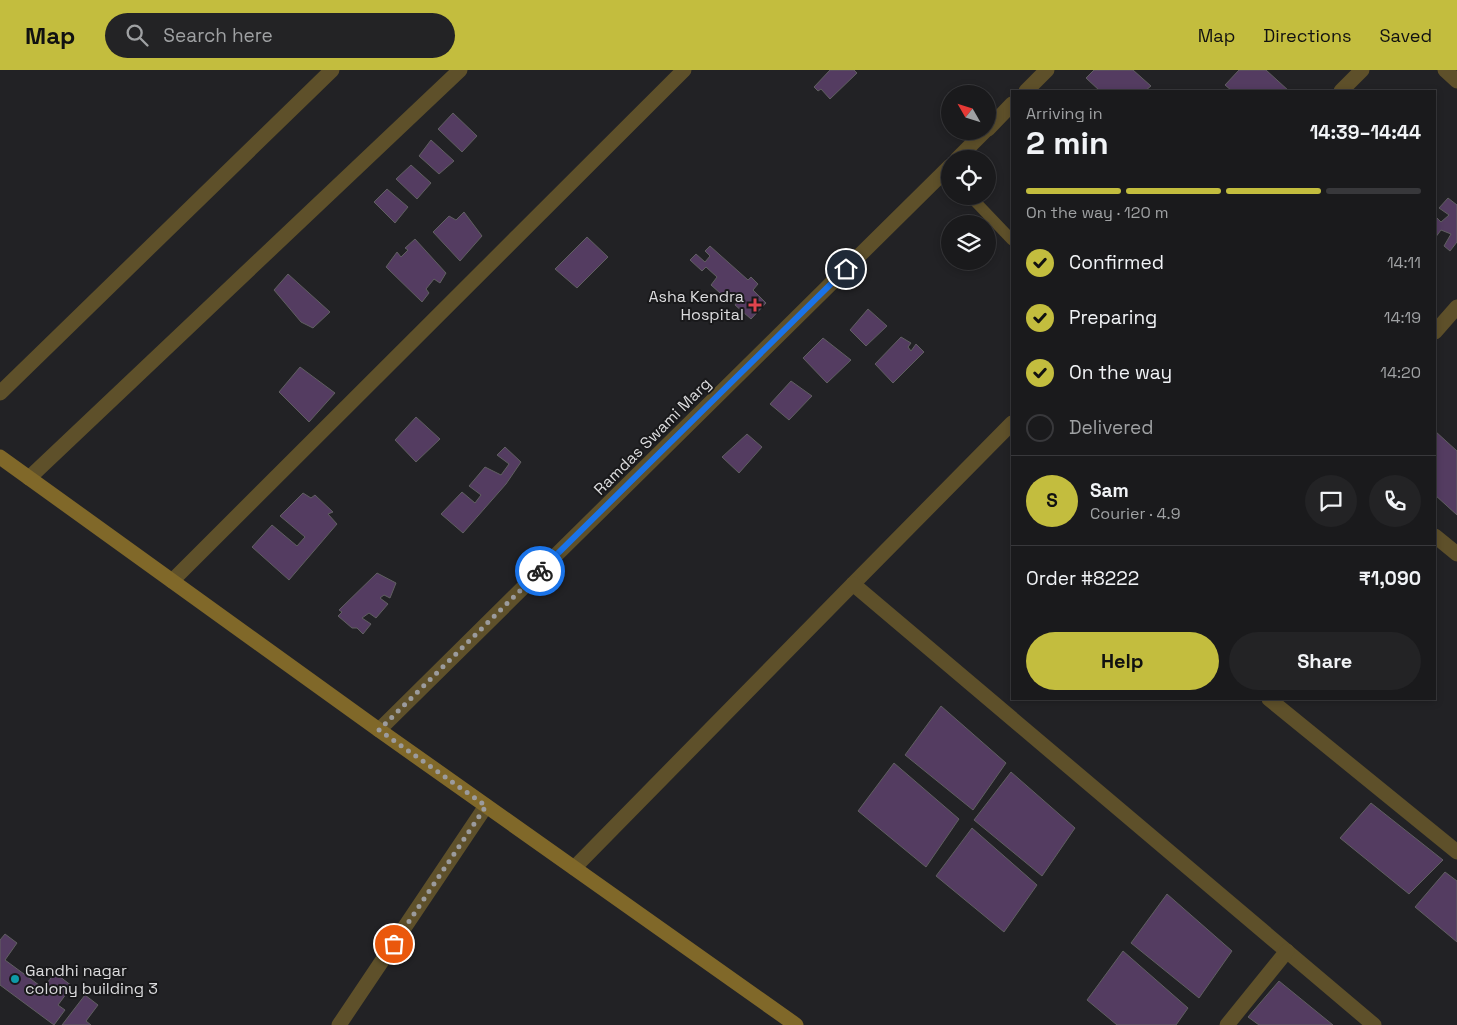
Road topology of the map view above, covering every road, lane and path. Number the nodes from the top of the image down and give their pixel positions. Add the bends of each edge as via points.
1 (332, 70) edge
2 (460, 70) edge
3 (684, 70) edge
4 (1047, 70) edge
5 (1362, 70) edge
6 (1445, 70) edge
7 (1457, 81) edge
8 (1027, 90) edge
9 (1342, 90) edge
10 (1011, 105) edge
11 (996, 120) edge
12 (976, 140) edge
13 (967, 150) edge
14 (941, 178) edge
15 (979, 205) edge
16 (1011, 239) edge
17 (1457, 307) edge
18 (1436, 331) edge
19 (0, 394) edge
20 (1011, 424) edge
21 (0, 457) edge
22 (29, 478) junction
23 (1436, 537) edge
24 (1457, 554) edge
25 (172, 581) junction
26 (853, 584) junction
27 (1270, 700) edge
28 (379, 730) junction
29 (486, 806) junction
30 (1457, 852) edge
31 (574, 868) junction
32 (1287, 951) junction
33 (339, 1025) edge
34 (796, 1025) edge
35 (1227, 1025) edge
36 (1374, 1025) edge

1 - 19 street
2 - 22 street
3 - 25 street
4 - 8 street
5 - 9 street
6 - 7 street
10 - 11 street
12 - 13 street
14 - 28 street, Ramdas Swami Marg
15 - 16 lane
17 - 18 street
20 - 26 street
21 - 22 main road
22 - 25 main road
23 - 24 street
25 - 28 main road
26 - 31 street
26 - 32 street
27 - 30 street
28 - 29 main road
29 - 31 main road
29 - 33 street
31 - 34 main road
32 - 35 street
32 - 36 street

